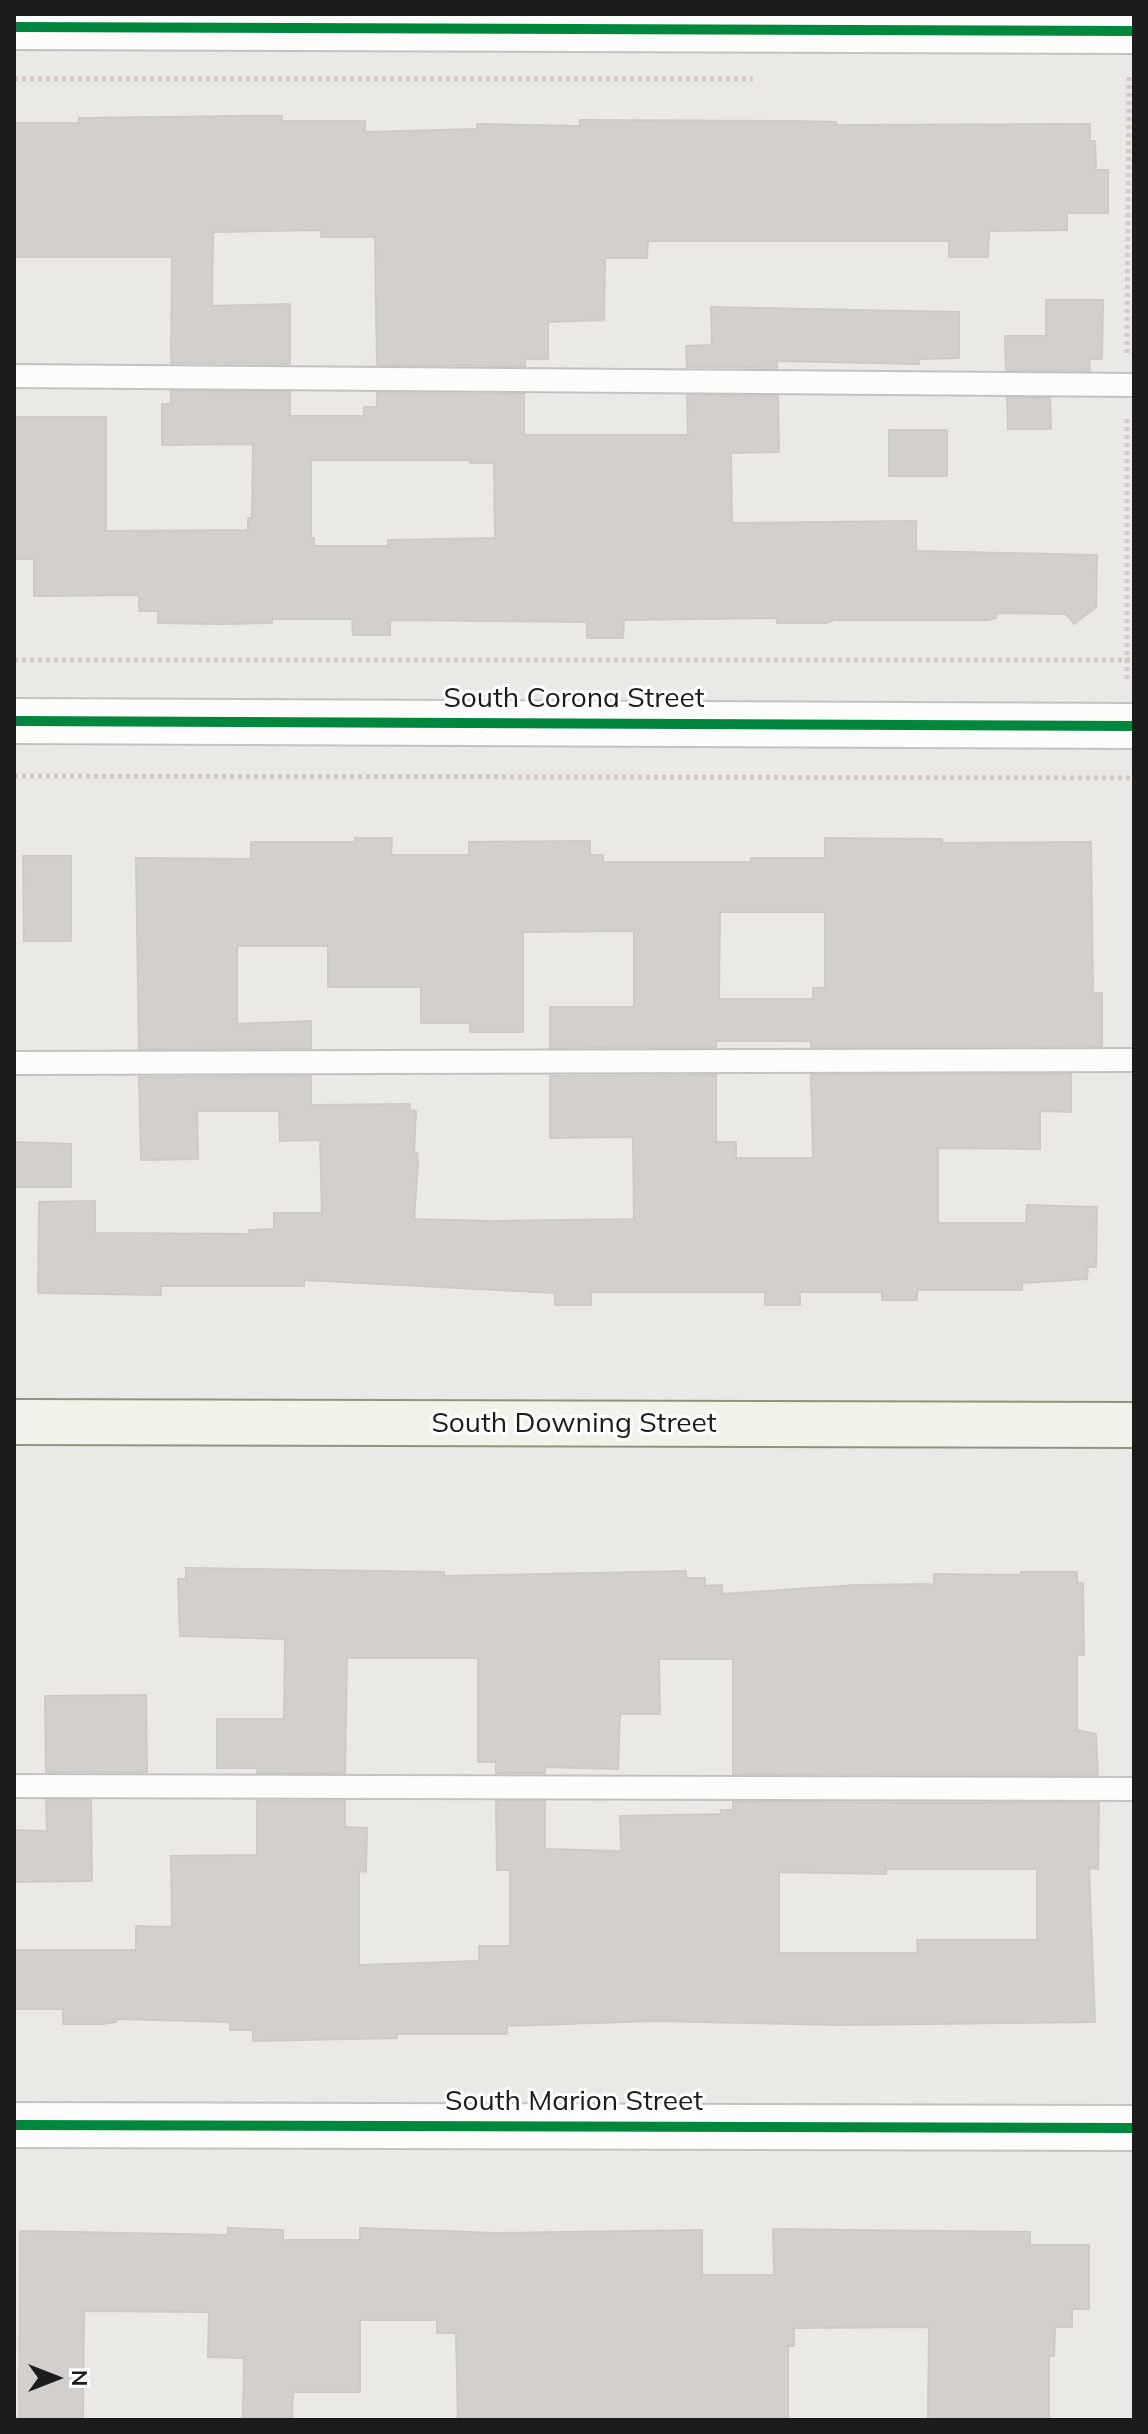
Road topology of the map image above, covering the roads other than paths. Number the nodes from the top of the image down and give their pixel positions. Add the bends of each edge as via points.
1 (14, 27) edge
2 (1134, 31) edge
3 (14, 376) edge
4 (1134, 385) edge
5 (14, 721) edge
6 (1134, 726) edge
7 (1134, 1060) edge
8 (14, 1063) edge
9 (14, 1422) edge
10 (1134, 1425) edge
11 (14, 1786) edge
12 (1134, 1789) edge
13 (14, 2125) edge
14 (1134, 2128) edge

1 - 2 street
3 - 4 lane
5 - 6 street, South Corona Street
7 - 8 lane
9 - 10 main road, South Downing Street
11 - 12 lane
13 - 14 street, South Marion Street

